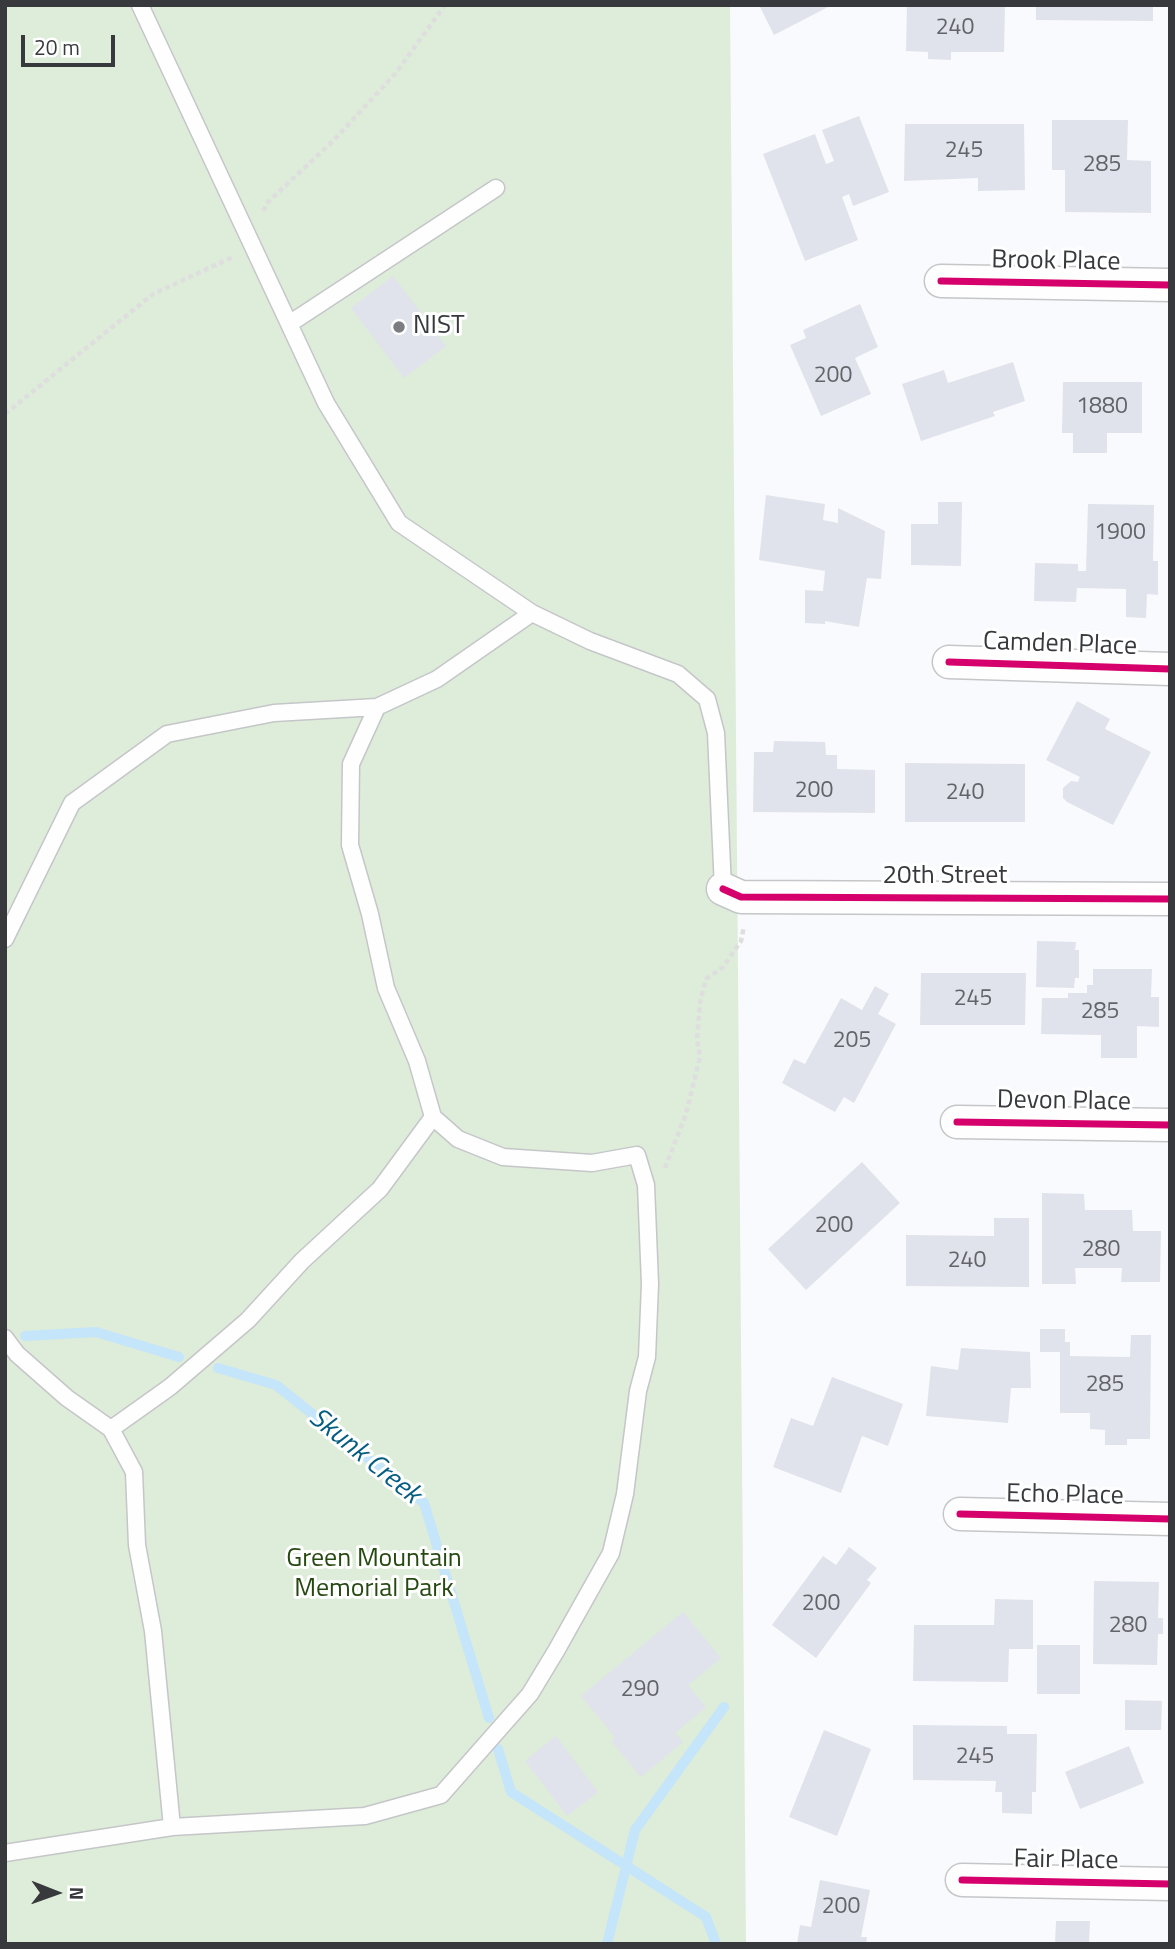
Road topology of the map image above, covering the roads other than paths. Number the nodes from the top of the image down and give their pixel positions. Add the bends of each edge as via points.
1 (140, 5) edge
2 (496, 188) dead end
3 (941, 281) dead end
4 (1170, 285) edge
5 (289, 324) junction
6 (532, 612) junction
7 (948, 662) dead end
8 (1170, 669) edge
9 (377, 707) junction
10 (734, 893) joint
11 (1170, 899) edge
12 (5, 939) edge
13 (433, 1117) junction
14 (957, 1122) dead end
15 (1170, 1125) edge
16 (5, 1338) edge
17 (111, 1429) junction
18 (960, 1514) dead end
19 (1170, 1519) edge
20 (172, 1827) junction
21 (5, 1853) edge
22 (962, 1880) dead end
23 (1170, 1884) edge

1 - 5 lane
2 - 5 lane
3 - 4 street, Brook Place
5 - 6 lane via 326,402 399,523
6 - 9 lane via 437,679
6 - 10 lane via 590,641 678,674 707,699 716,733
7 - 8 street, Camden Place
9 - 12 lane via 274,713 167,734 72,803
9 - 13 lane via 351,764 350,845 386,988 417,1061
10 - 11 street, 20th Street
13 - 17 lane via 380,1189 302,1261 248,1320 170,1387
13 - 20 lane via 458,1139 503,1157 593,1163 637,1155 646,1185 647,1357 611,1553 530,1694 440,1795 365,1815
14 - 15 street, Devon Place
16 - 17 lane via 67,1398
17 - 20 lane via 134,1472 137,1545 153,1631
18 - 19 street, Echo Place
20 - 21 lane
22 - 23 street, Fair Place

